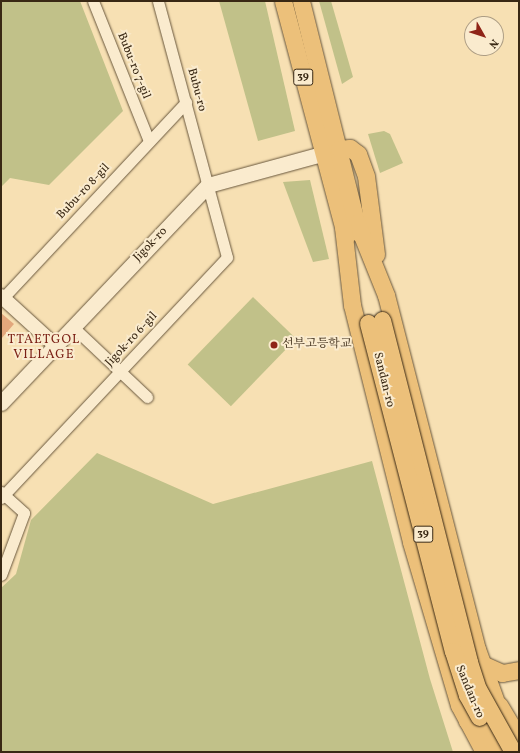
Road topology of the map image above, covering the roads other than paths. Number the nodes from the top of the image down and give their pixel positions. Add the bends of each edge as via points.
1 (93, 1) edge
2 (158, 1) edge
3 (283, 1) edge
4 (302, 1) edge
5 (186, 102) junction
6 (149, 141) junction
7 (339, 149) junction
8 (322, 154) junction
9 (208, 185) junction
10 (350, 225) junction
11 (386, 295) junction
12 (2, 298) edge
13 (73, 327) junction
14 (56, 346) junction
15 (120, 372) junction
16 (147, 397) dead end
17 (1, 403) edge
18 (2, 495) edge
19 (1, 575) edge
20 (482, 664) junction
21 (519, 670) edge
22 (458, 702) junction
23 (499, 705) junction
24 (467, 721) junction
25 (516, 742) edge
26 (494, 744) edge
27 (470, 752) edge

1 - 6 street, Bubu-ro 7-gil
2 - 5 street, Bubu-ro
3 - 8 main road, Sandan-ro / 39
4 - 7 main road, Sandan-ro / 39
5 - 6 street, Bubu-ro 8-gil
5 - 9 street, Bubu-ro
6 - 12 street, Bubu-ro 8-gil
7 - 8 main road
7 - 10 main road, Sandan-ro / 39
7 - 11 main road via 350,148 358,154 366,176 374,249
8 - 9 main road
8 - 10 main road, Sandan-ro / 39
9 - 13 main road, Jigok-ro
9 - 15 street, Jigok-ro 6-gil via 227,257
10 - 11 main road
10 - 22 main road via 352,305 411,542
10 - 26 main road, Sandan-ro / 39, bridge via 469,662
11 - 20 main road
12 - 14 street
13 - 14 main road, Jigok-ro
13 - 15 street
14 - 17 main road, Jigok-ro
15 - 16 street
15 - 18 street, Jigok-ro 6-gil
18 - 19 street, Jigok-ro 6-gil via 24,513
20 - 21 main road via 502,673
20 - 23 main road
22 - 24 main road
22 - 27 main road
23 - 24 main road via 502,716 495,729 480,732
23 - 25 main road
24 - 26 main road
25 - 26 main road, Sandan-ro / 39, bridge

